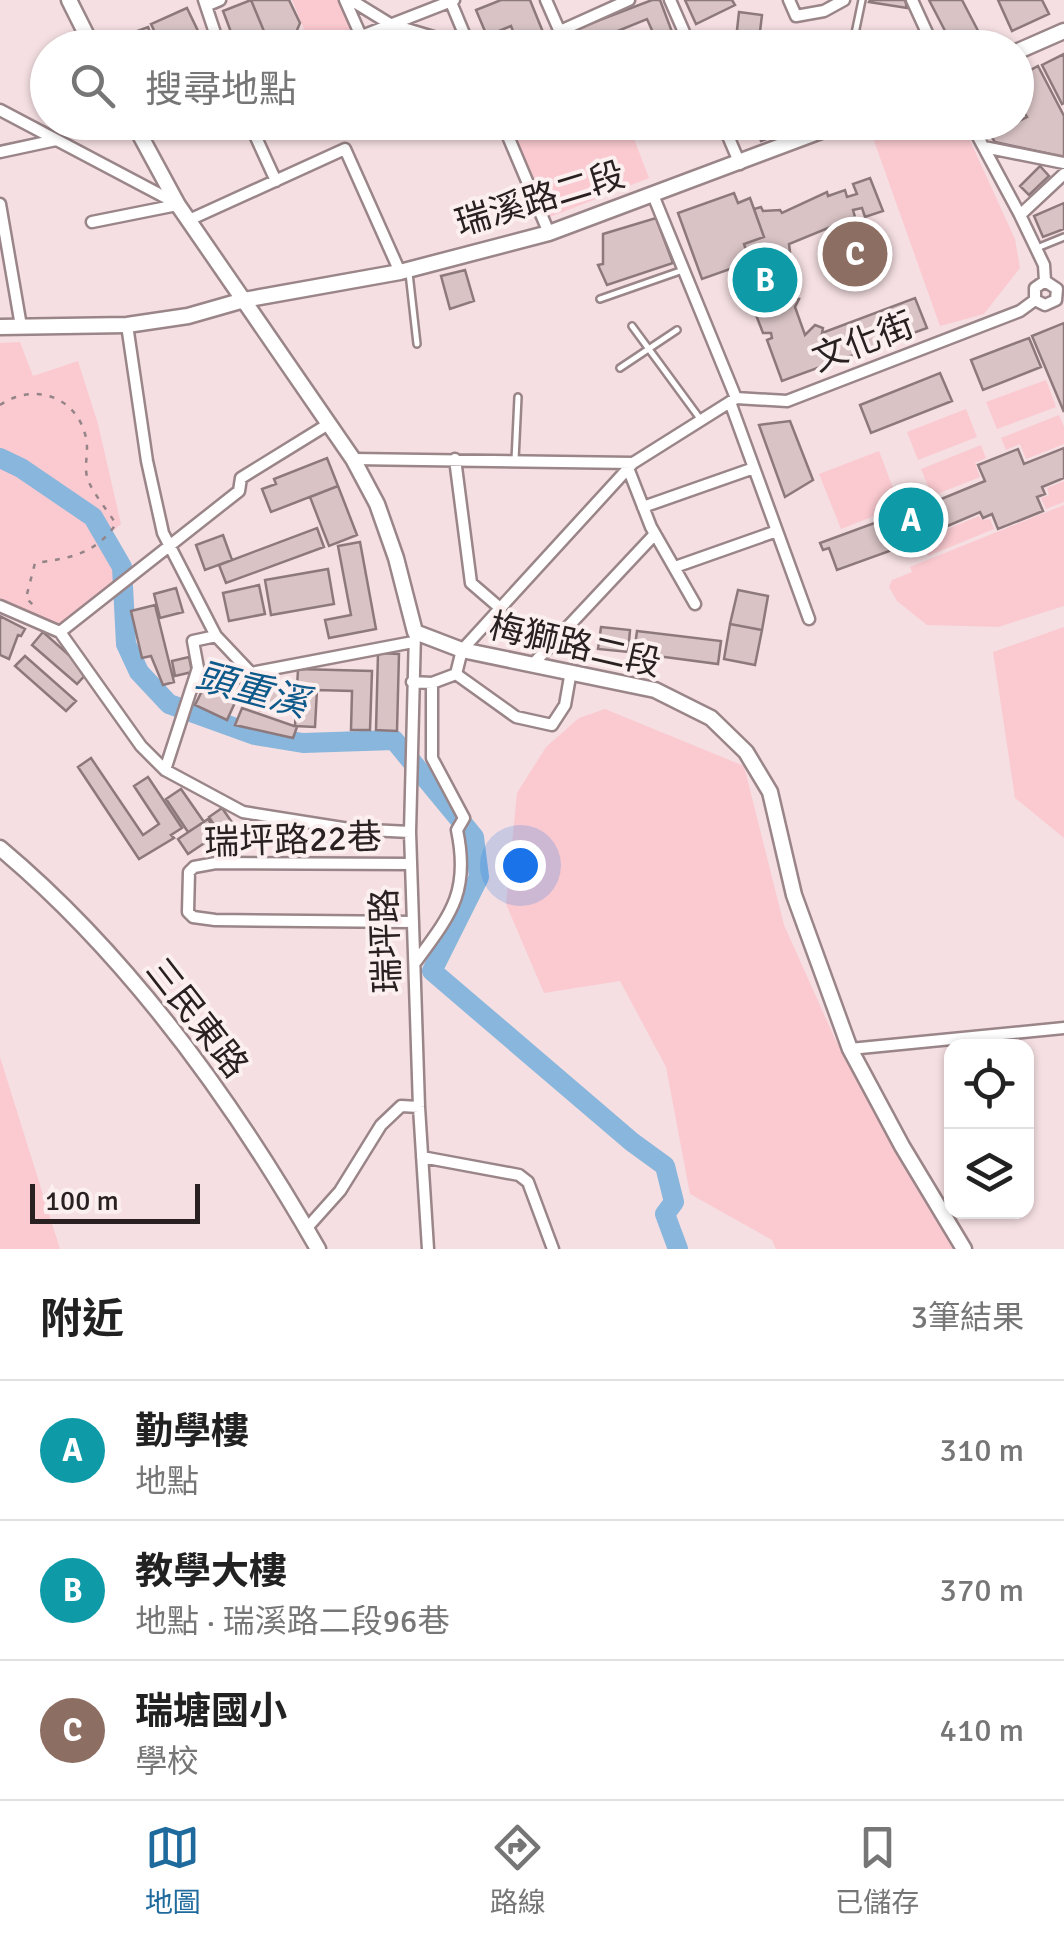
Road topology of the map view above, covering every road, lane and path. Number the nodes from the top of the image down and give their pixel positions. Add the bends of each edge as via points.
1 (69, 0) edge
2 (220, 0) edge
3 (348, 0) edge
4 (451, 0) edge
5 (546, 0) edge
6 (630, 0) edge
7 (670, 0) edge
8 (789, 0) edge
9 (844, 0) edge
10 (862, 0) edge
11 (912, 0) edge
12 (205, 3) edge
13 (390, 24) junction
14 (84, 30) edge
15 (214, 30) edge
16 (359, 30) edge
17 (376, 30) edge
18 (410, 30) edge
19 (463, 30) edge
20 (560, 30) edge
21 (562, 30) edge
22 (683, 30) edge
23 (856, 30) edge
24 (926, 30) edge
25 (1064, 31) edge
26 (1034, 44) edge
27 (0, 110) edge
28 (30, 126) edge
29 (56, 140) joint
30 (147, 140) edge
31 (258, 140) edge
32 (509, 140) edge
33 (730, 140) edge
34 (799, 140) edge
35 (980, 140) edge
36 (984, 147) junction
37 (0, 152) edge
38 (1064, 163) edge
39 (740, 164) junction
40 (1064, 174) edge
41 (276, 181) junction
42 (653, 195) junction
43 (0, 204) edge
44 (178, 205) junction
45 (1020, 215) junction
46 (189, 220) junction
47 (92, 222) dead end
48 (550, 233) junction
49 (1064, 237) edge
50 (4, 244) edge
51 (1037, 248) junction
52 (683, 270) junction
53 (405, 271) junction
54 (1044, 281) junction
55 (1057, 289) junction
56 (600, 299) dead end
57 (244, 300) junction
58 (1035, 300) junction
59 (1064, 300) edge
60 (127, 325) junction
61 (20, 326) junction
62 (632, 326) dead end
63 (0, 327) edge
64 (677, 330) dead end
65 (416, 344) dead end
66 (649, 349) junction
67 (620, 368) dead end
68 (518, 397) dead end
69 (733, 400) junction
70 (1, 403) edge
71 (701, 420) junction
72 (330, 423) junction
73 (353, 459) junction
74 (455, 459) junction
75 (515, 460) junction
76 (630, 466) junction
77 (754, 468) junction
78 (643, 507) junction
79 (777, 531) junction
80 (655, 534) junction
81 (170, 545) junction
82 (675, 567) junction
83 (695, 604) dead end
84 (0, 606) edge
85 (500, 608) junction
86 (809, 619) dead end
87 (44, 625) junction
88 (60, 632) junction
89 (216, 636) junction
90 (414, 637) junction
91 (462, 650) junction
92 (533, 664) junction
93 (571, 672) junction
94 (456, 674) junction
95 (412, 682) junction
96 (432, 683) junction
97 (165, 770) junction
98 (410, 832) junction
99 (0, 848) edge
100 (411, 864) junction
101 (413, 922) junction
102 (414, 964) junction
103 (1064, 1028) edge
104 (850, 1049) junction
105 (419, 1107) junction
106 (422, 1158) junction
107 (306, 1230) junction
108 (318, 1249) edge
109 (428, 1249) edge
110 (553, 1249) edge
111 (964, 1249) edge

1 - 14 street
2 - 12 street
3 - 13 street
3 - 16 street
4 - 13 street
4 - 19 street
5 - 20 street
6 - 21 street
7 - 22 street
8 - 9 street via 796,16
10 - 23 lane
11 - 24 street
12 - 15 street
13 - 17 street
13 - 18 street
25 - 26 street
27 - 28 street
29 - 37 street
29 - 44 street
30 - 44 street
31 - 41 street
32 - 48 street
33 - 39 street
34 - 39 street, 瑞溪路二段
35 - 36 street
36 - 38 street
36 - 45 street
39 - 42 street, 瑞溪路二段
40 - 45 street
41 - 46 street
41 - 53 street via 345,149
42 - 48 street, 瑞溪路二段
42 - 52 street
43 - 50 street
44 - 46 street
44 - 47 street
45 - 51 street
46 - 57 street
48 - 53 street, 瑞溪路二段
49 - 51 lane
50 - 61 street
51 - 54 street
52 - 56 lane
52 - 69 street
53 - 57 street, 瑞溪路二段
53 - 65 lane
54 - 55 street
54 - 58 street via 1035,288
55 - 58 street via 1053,303
55 - 59 lane
57 - 60 street, 瑞溪路二段
57 - 72 street
58 - 69 street, 文化街 via 787,401
60 - 61 street, 瑞溪路二段
60 - 81 street via 147,461
61 - 63 street, 瑞溪路二段
62 - 66 lane
64 - 66 lane
66 - 67 lane
66 - 71 lane
68 - 75 lane
69 - 71 street
69 - 77 street
70 - 87 path via 36,393 72,409 88,442 92,490 116,524 82,556 35,562 26,598
71 - 76 street
72 - 73 street
72 - 81 street via 241,478 239,491
73 - 74 street
73 - 90 street via 396,558
74 - 75 street
74 - 85 street via 471,582
75 - 76 street
76 - 78 street
76 - 85 street
77 - 78 street
77 - 79 street
78 - 80 street
79 - 82 street
79 - 86 street
80 - 82 street
80 - 92 street
81 - 88 street
81 - 89 street
82 - 83 street
84 - 87 street
85 - 91 street
87 - 88 street
88 - 97 street
89 - 90 street via 251,673
89 - 97 street via 193,641 198,668
90 - 91 street, 梅獅路二段
90 - 95 street, 瑞坪路
91 - 92 street, 梅獅路二段
91 - 94 street
92 - 93 street, 梅獅路二段
93 - 94 street via 565,705 552,725 516,716
93 - 104 street, 梅獅路二段 via 655,690 711,718 746,752 770,792 799,909
94 - 96 street
95 - 96 street
95 - 98 street, 瑞坪路
96 - 102 street via 432,758 464,818 457,830 462,886
97 - 98 street via 243,812
98 - 100 street, 瑞坪路
99 - 107 street, 三民東路 via 128,976 232,1110
100 - 101 street, 瑞坪路
100 - 101 street, 瑞坪路22巷 via 216,863 194,867 187,884 188,912 204,918
101 - 102 street, 瑞坪路
102 - 105 street, 瑞坪路
103 - 104 street
104 - 111 street, 梅獅路二段
105 - 106 street, 瑞坪路
105 - 107 street via 401,1106 381,1125
106 - 109 street, 瑞坪路
106 - 110 street via 519,1175 528,1182
107 - 108 street, 三民東路

